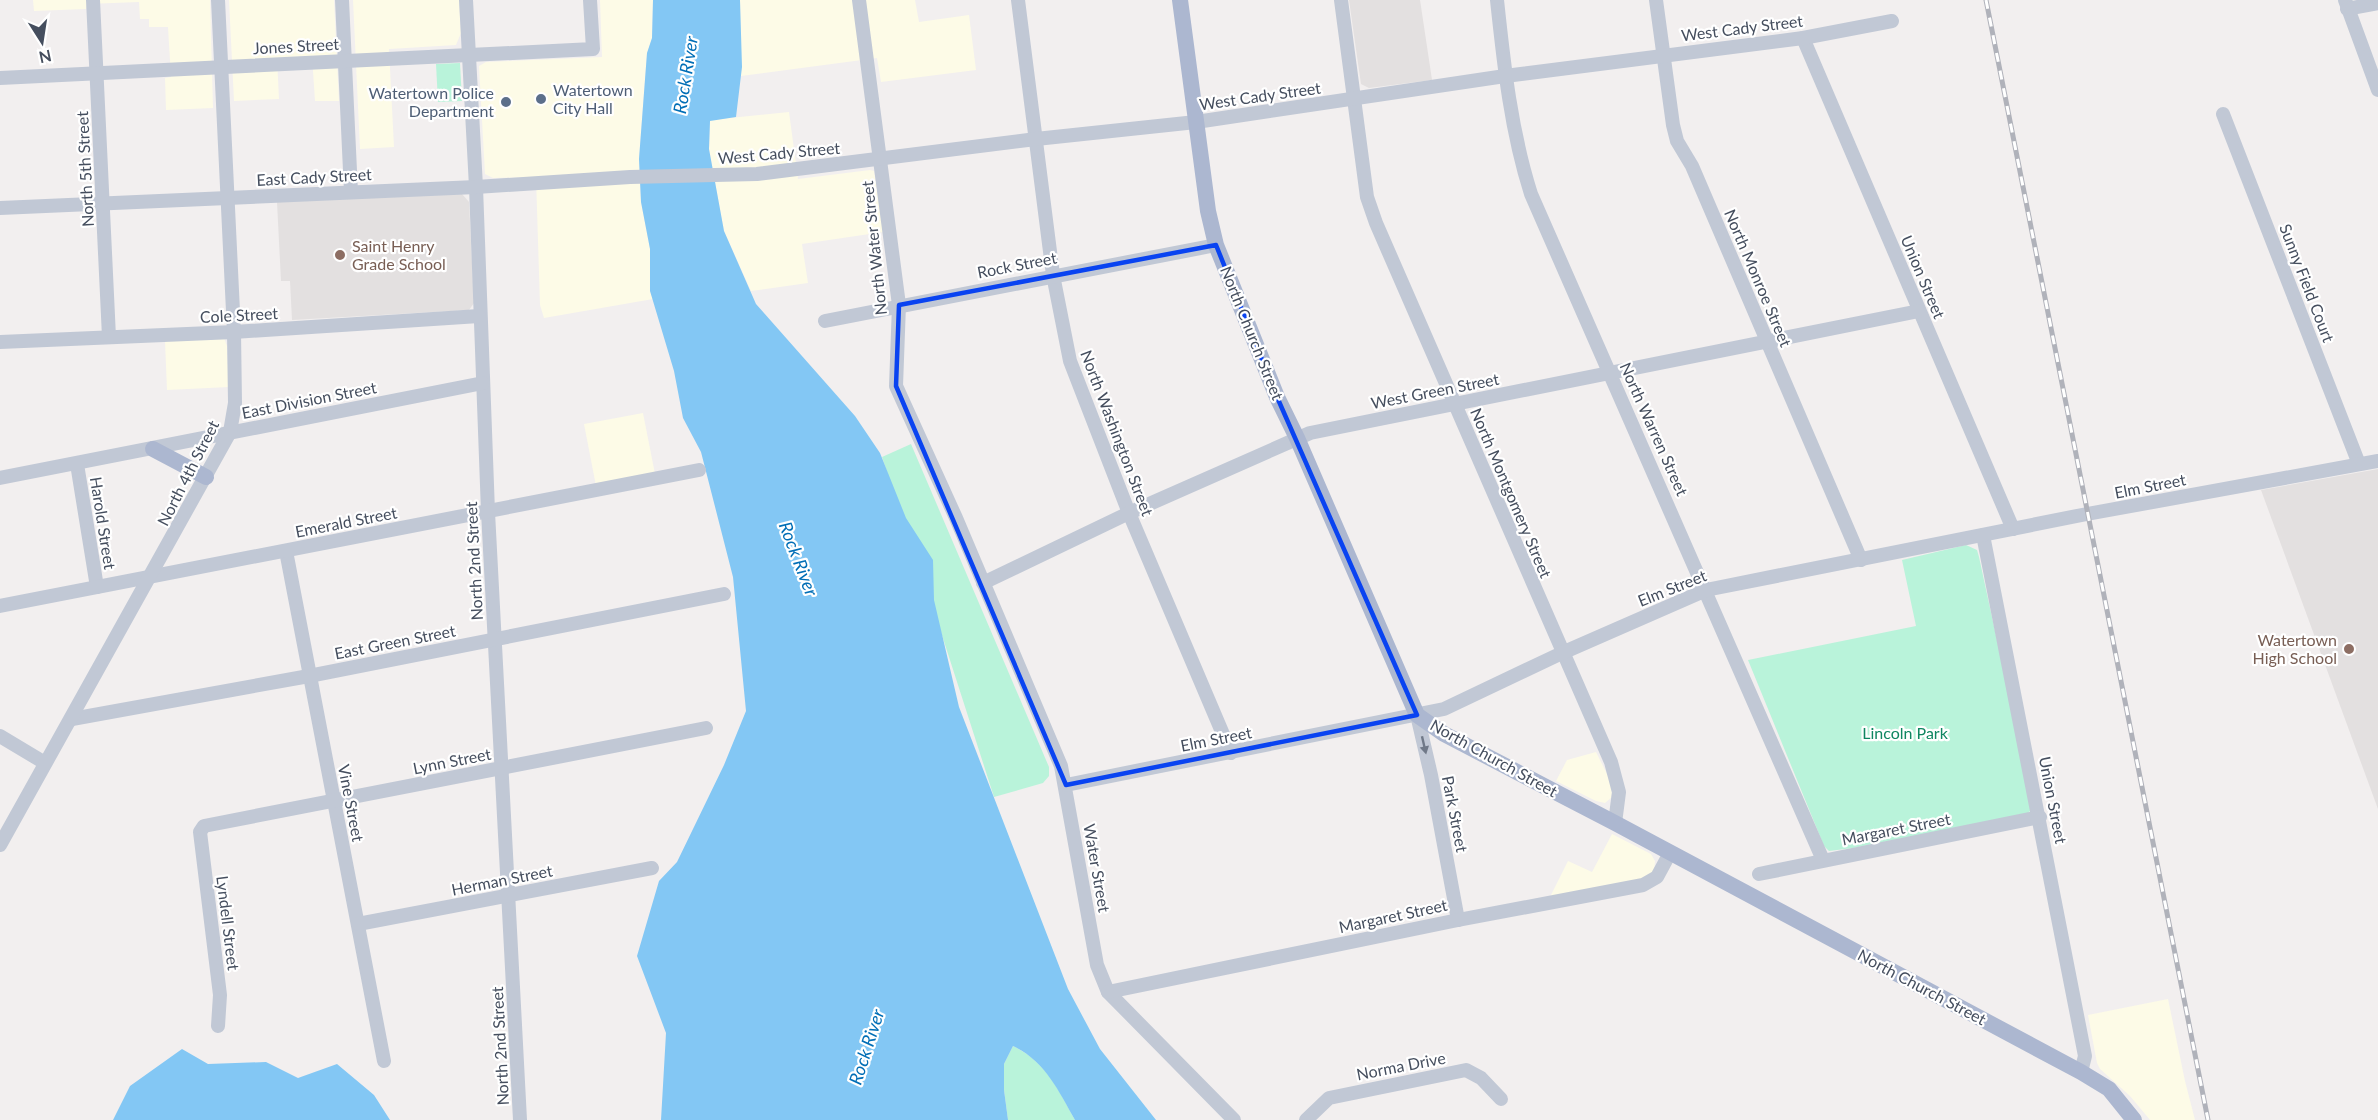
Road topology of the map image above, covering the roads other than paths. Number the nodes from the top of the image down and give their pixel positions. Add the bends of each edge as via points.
1 (93, 0) edge
2 (218, 0) edge
3 (342, 0) edge
4 (466, 0) edge
5 (590, 0) edge
6 (859, 0) edge
7 (1018, 0) edge
8 (1180, 0) edge
9 (1341, 0) edge
10 (1497, 0) edge
11 (1656, 0) edge
12 (2378, 3) edge
13 (2346, 5) edge
14 (1893, 21) dead end
15 (1803, 38) junction
16 (469, 55) junction
17 (1662, 55) junction
18 (346, 61) junction
19 (220, 66) junction
20 (97, 72) junction
21 (1505, 76) junction
22 (0, 78) edge
23 (2378, 90) edge
24 (1354, 99) junction
25 (2223, 114) dead end
26 (1196, 122) junction
27 (1035, 139) junction
28 (880, 160) junction
29 (630, 177) joint
30 (476, 187) junction
31 (351, 192) junction
32 (226, 198) junction
33 (103, 204) junction
34 (0, 208) edge
35 (1216, 244) junction
36 (1053, 275) junction
37 (899, 305) junction
38 (1919, 311) junction
39 (479, 316) junction
40 (825, 321) dead end
41 (234, 332) junction
42 (109, 337) junction
43 (0, 342) edge
44 (1767, 342) junction
45 (1611, 373) junction
46 (483, 383) junction
47 (1455, 404) junction
48 (230, 432) junction
49 (1297, 438) junction
50 (153, 449) junction
51 (2378, 461) edge
52 (77, 464) junction
53 (2359, 464) junction
54 (699, 470) dead end
55 (206, 477) junction
56 (0, 478) edge
57 (488, 512) junction
58 (1129, 513) junction
59 (2013, 529) junction
60 (1983, 535) junction
61 (286, 551) junction
62 (1861, 560) junction
63 (151, 577) junction
64 (983, 583) junction
65 (97, 587) junction
66 (1706, 590) junction
67 (724, 594) dead end
68 (0, 606) edge
69 (494, 639) junction
70 (1562, 653) junction
71 (309, 676) junction
72 (1417, 715) junction
73 (72, 719) junction
74 (706, 728) dead end
75 (0, 736) edge
76 (1231, 753) junction
77 (45, 763) junction
78 (501, 768) junction
79 (1066, 785) junction
80 (334, 800) junction
81 (2040, 818) junction
82 (1616, 823) junction
83 (204, 826) joint
84 (0, 846) edge
85 (1670, 853) junction
86 (1823, 860) junction
87 (652, 868) dead end
88 (1759, 874) dead end
89 (509, 896) junction
90 (1458, 920) junction
91 (358, 924) junction
92 (1108, 992) junction
93 (218, 1026) dead end
94 (384, 1061) dead end
95 (2081, 1072) junction
96 (1501, 1099) dead end
97 (520, 1120) edge
98 (1234, 1120) edge
99 (1306, 1120) edge
100 (2134, 1120) edge

1 - 20 street, North 5th Street
2 - 19 street, North 4th Street
3 - 18 street
4 - 16 street, North 2nd Street
5 - 16 street, Jones Street via 593,49
6 - 28 street, North Water Street
7 - 27 street, North Washington Street
8 - 26 main road, North Church Street
9 - 24 street, North Montgomery Street
10 - 21 street, North Warren Street
11 - 17 street, North Monroe Street
12 - 13 street
13 - 23 street
14 - 15 street, West Cady Street
15 - 17 street, West Cady Street
15 - 38 street, Union Street
16 - 18 street, Jones Street
16 - 30 street, North 2nd Street
17 - 21 street, West Cady Street
17 - 44 street, North Monroe Street via 1677,141 1692,166
18 - 19 street, Jones Street
18 - 31 street
19 - 20 street, Jones Street
19 - 32 street, North 4th Street
20 - 22 street, Jones Street
20 - 33 street, North 5th Street
21 - 24 street, West Cady Street
21 - 45 street, North Warren Street via 1519,157 1531,194
24 - 26 street, West Cady Street
24 - 47 street, North Montgomery Street via 1367,197
25 - 53 street, Sunny Field Court
26 - 27 street, West Cady Street
26 - 35 main road, North Church Street
27 - 28 street, West Cady Street
27 - 36 street, North Washington Street
28 - 29 street, West Cady Street via 757,174
28 - 37 street, North Water Street
29 - 30 street, East Cady Street
30 - 31 street, East Cady Street
30 - 39 street, North 2nd Street
31 - 32 street, East Cady Street
32 - 33 street, East Cady Street
32 - 41 street, North 4th Street
33 - 34 street, East Cady Street
33 - 42 street, North 5th Street
35 - 36 street, Rock Street
35 - 49 main road, North Church Street
36 - 37 street, Rock Street
36 - 58 street, North Washington Street via 1070,361
37 - 40 street, Rock Street
37 - 64 street, North Water Street via 896,386
38 - 44 street, West Green Street
38 - 59 street, Union Street
39 - 41 street, Cole Street
39 - 46 street, North 2nd Street
41 - 42 street, Cole Street
41 - 48 street, North 4th Street via 235,403
42 - 43 street, Cole Street
44 - 45 street, West Green Street
44 - 62 street, North Monroe Street
45 - 47 street, West Green Street
45 - 66 street, North Warren Street
46 - 48 street, East Division Street
46 - 57 street, North 2nd Street
47 - 49 street, West Green Street
47 - 70 street, North Montgomery Street
48 - 50 street, East Division Street
48 - 55 street, North 4th Street
49 - 58 street, West Green Street
49 - 72 main road, North Church Street
50 - 52 street, East Division Street
50 - 55 main road
51 - 53 street, Elm Street
52 - 56 street, East Division Street
52 - 65 street, Harold Street
53 - 59 street, Elm Street
54 - 57 street, Emerald Street
55 - 63 street, North 4th Street
57 - 61 street, Emerald Street
57 - 69 street, North 2nd Street
58 - 64 street, West Green Street
58 - 76 street, North Washington Street
59 - 60 street, Elm Street
60 - 62 street, Elm Street
60 - 81 street, Union Street
61 - 63 street, Emerald Street
61 - 71 street, Vine Street
62 - 66 street, Elm Street
63 - 65 street, Emerald Street
63 - 73 street, North 4th Street
64 - 79 street, Water Street
65 - 68 street, Emerald Street
66 - 70 street, Elm Street
66 - 86 street, North Warren Street
67 - 69 street, East Green Street
69 - 71 street, East Green Street
69 - 78 street, North 2nd Street
70 - 72 street, Elm Street via 1444,709
70 - 82 street, North Montgomery Street via 1615,775 1619,802
71 - 73 street, East Green Street
71 - 80 street, Vine Street
72 - 76 street, Elm Street
72 - 82 main road, North Church Street via 1444,734
72 -> 90 street, Park Street
73 - 77 street, North 4th Street
74 - 78 street, Lynn Street
75 - 77 street
76 - 79 street, Elm Street
77 - 84 street, North 4th Street
78 - 80 street, Lynn Street
78 - 89 street, North 2nd Street
79 - 92 street, Water Street via 1097,965
80 - 83 street, Lynn Street
80 - 91 street, Vine Street
81 - 86 street, Margaret Street
81 - 95 street, Union Street via 2085,1056
82 - 85 main road, North Church Street
83 - 93 street, Lyndell Street via 200,832 220,995
85 - 90 street, Margaret Street via 1657,877 1643,885
85 - 95 main road, North Church Street
86 - 88 street, Margaret Street
87 - 89 street, Herman Street
89 - 91 street, Herman Street
89 - 97 street, North 2nd Street
90 - 92 street, Margaret Street
91 - 94 street, Vine Street
92 - 98 street, Water Street
95 - 100 main road, North Church Street via 2109,1089
96 - 99 street, Norma Drive via 1481,1078 1466,1070 1329,1098

